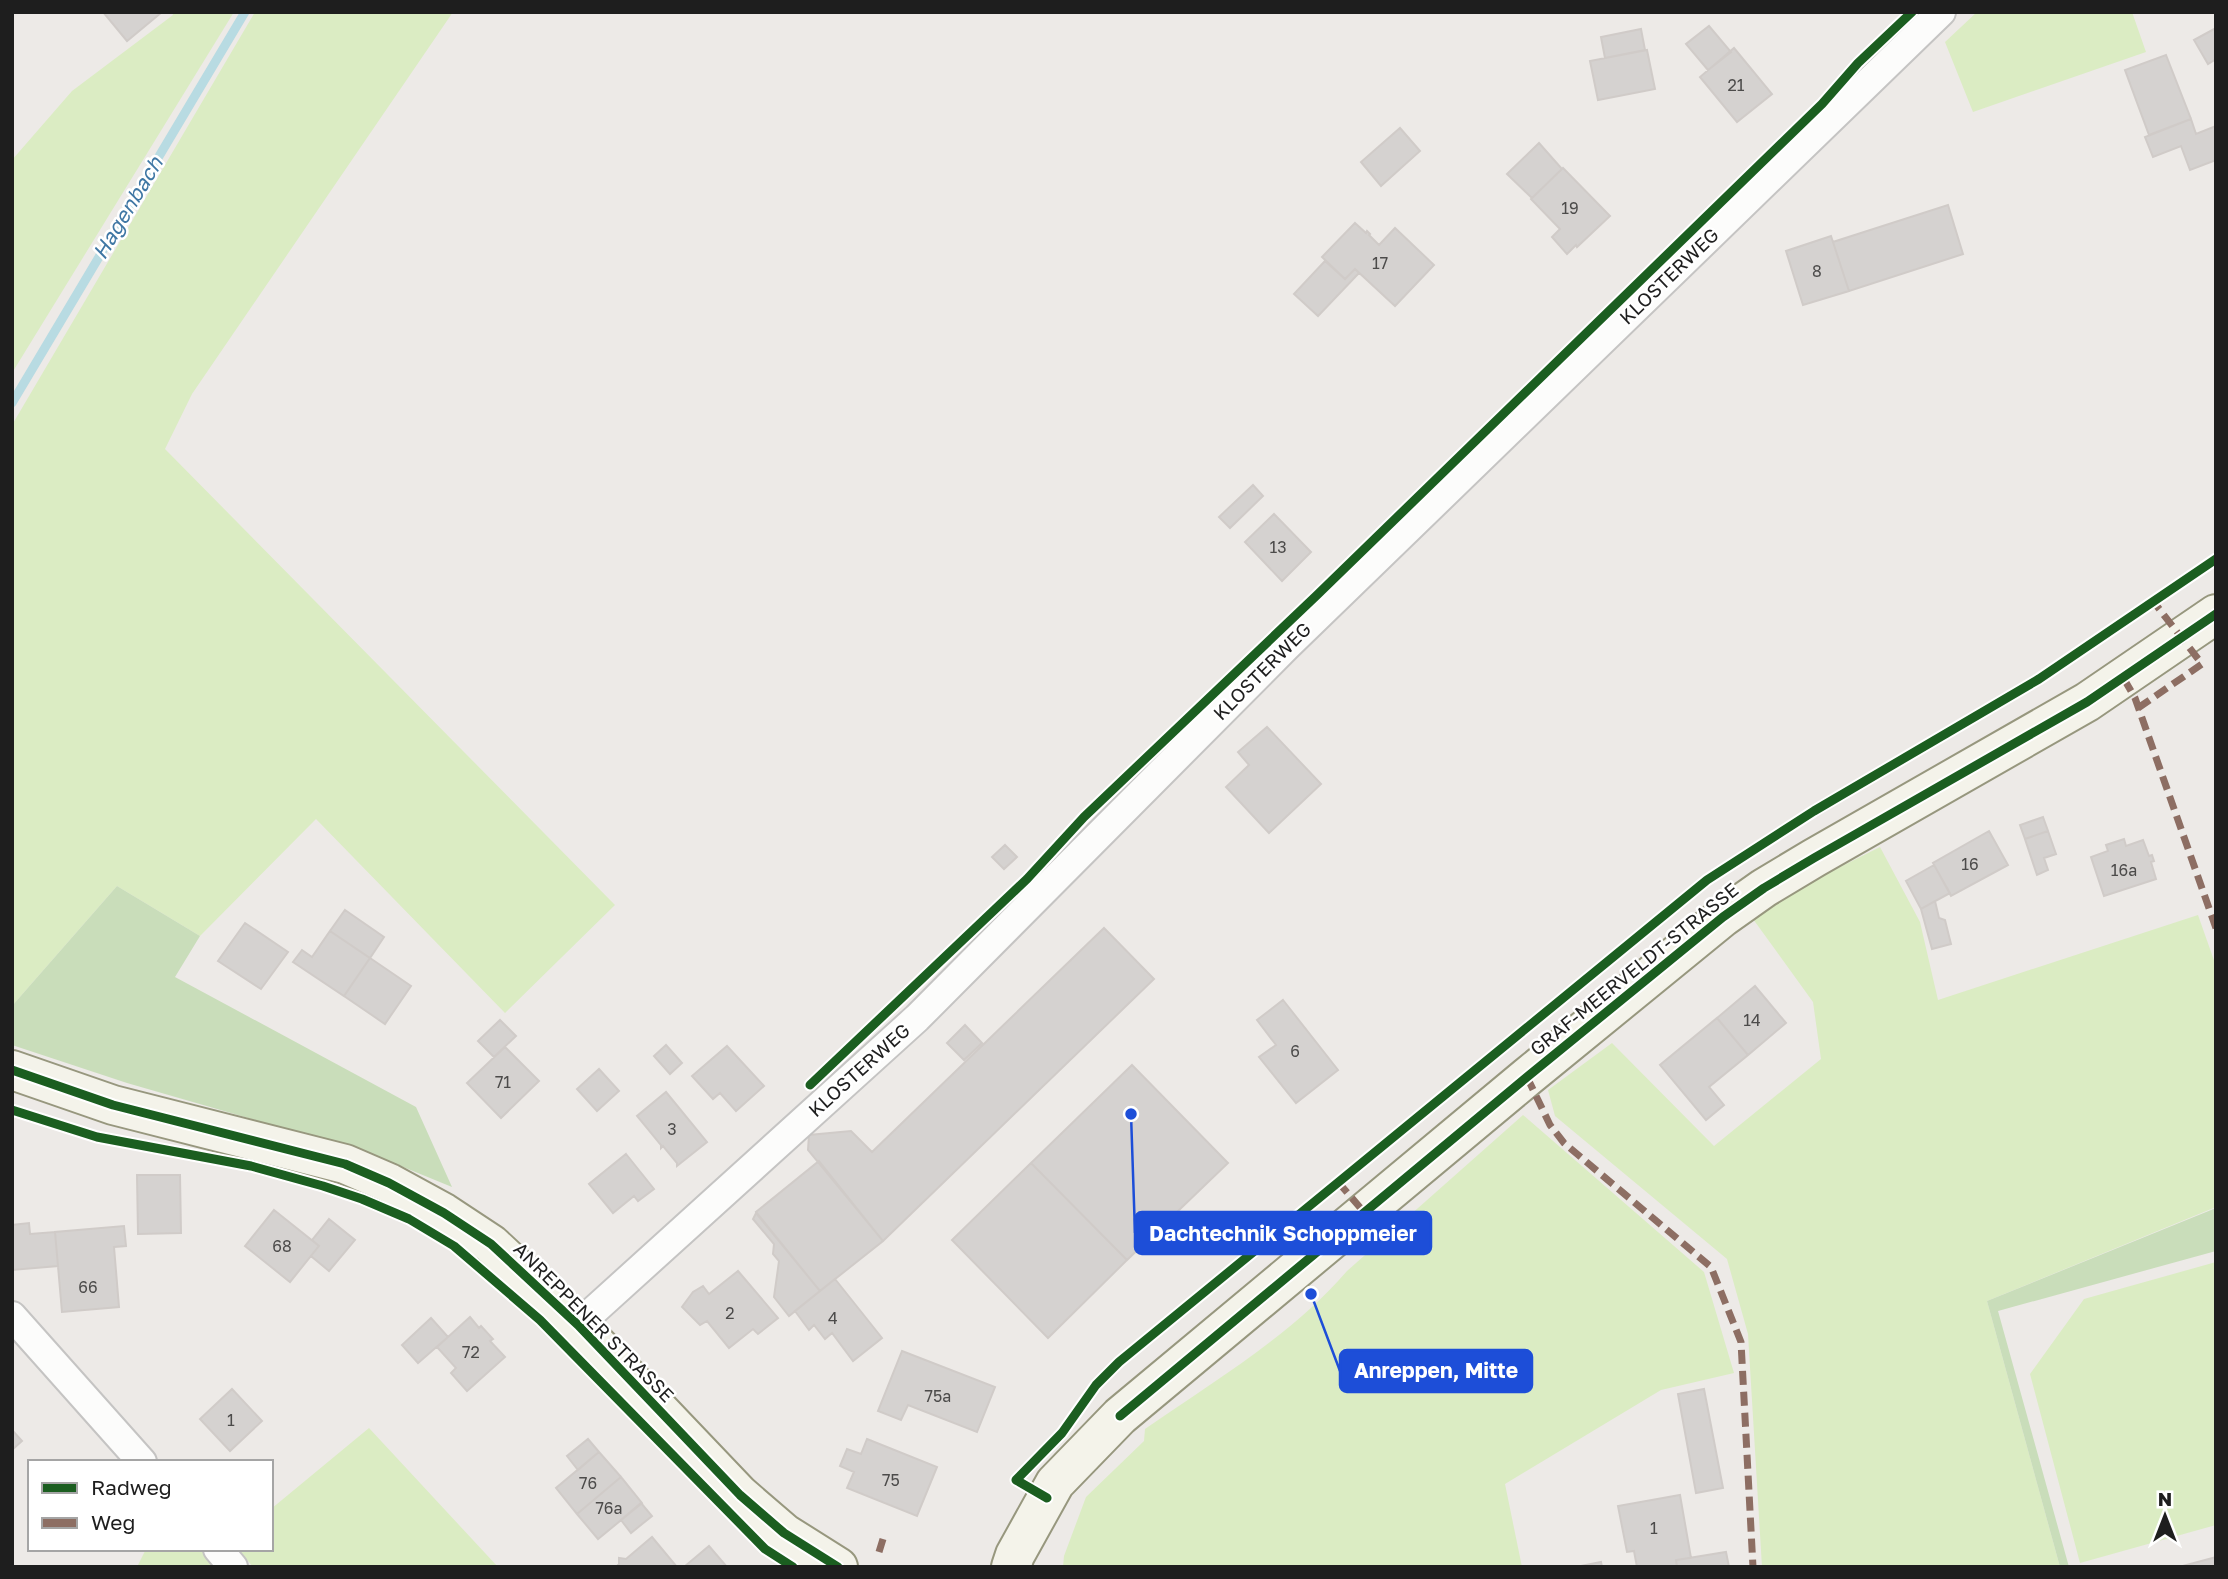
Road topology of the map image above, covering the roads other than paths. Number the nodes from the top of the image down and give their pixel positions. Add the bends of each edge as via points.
1 (1941, 12) edge
2 (2216, 614) edge
3 (12, 1070) edge
4 (12, 1316) edge
5 (578, 1325) junction
6 (140, 1460) edge
7 (220, 1551) edge
8 (233, 1567) edge
9 (838, 1567) edge
10 (1011, 1567) edge

1 - 5 street, KLOSTERWEG via 1306,627 916,1018
2 - 10 main road, GRAF-MEERVELDT-STRASSE via 2087,702 1814,858 1723,917 1120,1416 1055,1483
3 - 5 main road, ANREPPENER STRASSE via 113,1105 332,1161 389,1183 491,1244
4 - 6 street
5 - 9 main road, ANREPPENER STRASSE via 740,1495 785,1533
7 - 8 street

